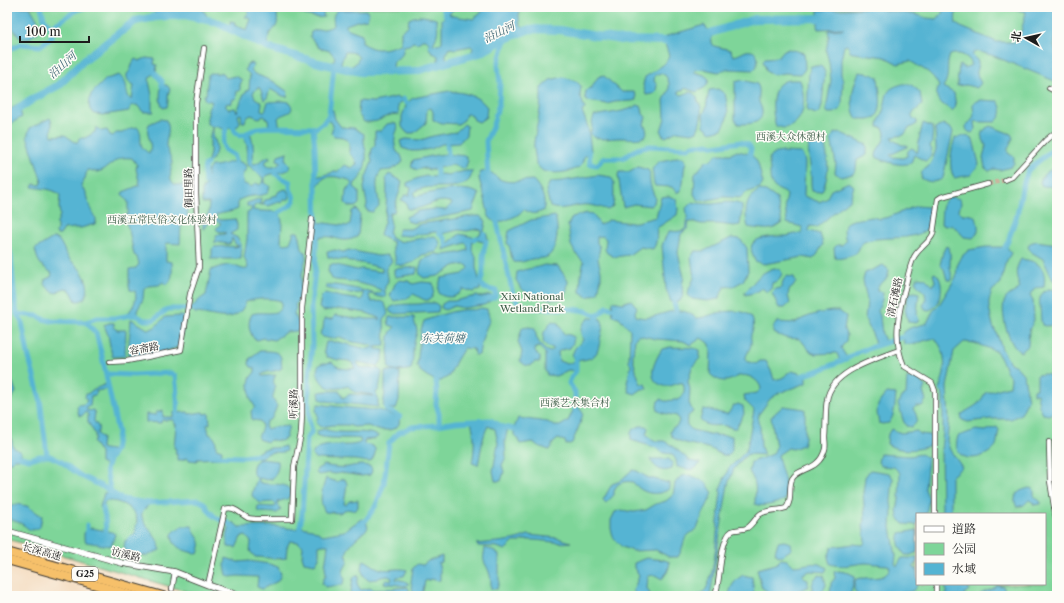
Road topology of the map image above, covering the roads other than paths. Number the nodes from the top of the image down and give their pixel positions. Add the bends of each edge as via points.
1 (204, 48) dead end
2 (1049, 88) dead end
3 (1057, 92) edge
4 (1057, 131) edge
5 (1005, 180) tunnel mouth
6 (988, 184) tunnel mouth
7 (312, 219) dead end
8 (182, 350) joint
9 (899, 350) junction
10 (109, 362) dead end
11 (1049, 442) dead end
12 (935, 513) edge
13 (1057, 525) edge
14 (7, 530) edge
15 (7, 552) edge
16 (7, 560) edge
17 (175, 572) junction
18 (208, 585) junction
19 (936, 585) edge
20 (172, 589) tunnel mouth
21 (135, 596) edge
22 (163, 596) edge
23 (241, 596) edge
24 (715, 596) edge
25 (936, 596) edge

1 - 8 street, 御田里路 via 196,103 199,268 190,294
2 - 3 street
4 - 5 street via 1012,177
6 - 9 street, 清石滩路 via 938,199 934,234 920,248 913,260 899,311
7 - 18 street, 听溪路 via 302,308 302,414 294,467 292,519 248,518 239,511 225,509
8 - 10 street, 容斋路
9 - 12 street, 清石滩路 via 904,366 932,383 935,391
9 - 24 street via 857,367 836,382 827,399 825,449 817,464 793,478 790,501 786,508 763,512 746,529 732,531 729,534 724,546
11 - 13 street via 1050,481
14 - 17 street, 访溪路 via 122,563
15 - 22 highway, 长深高速 / G25
16 - 21 highway, 长深高速 / G25
17 - 18 street, 访溪路
17 - 20 street
18 - 23 street, 访溪路
19 - 25 street

